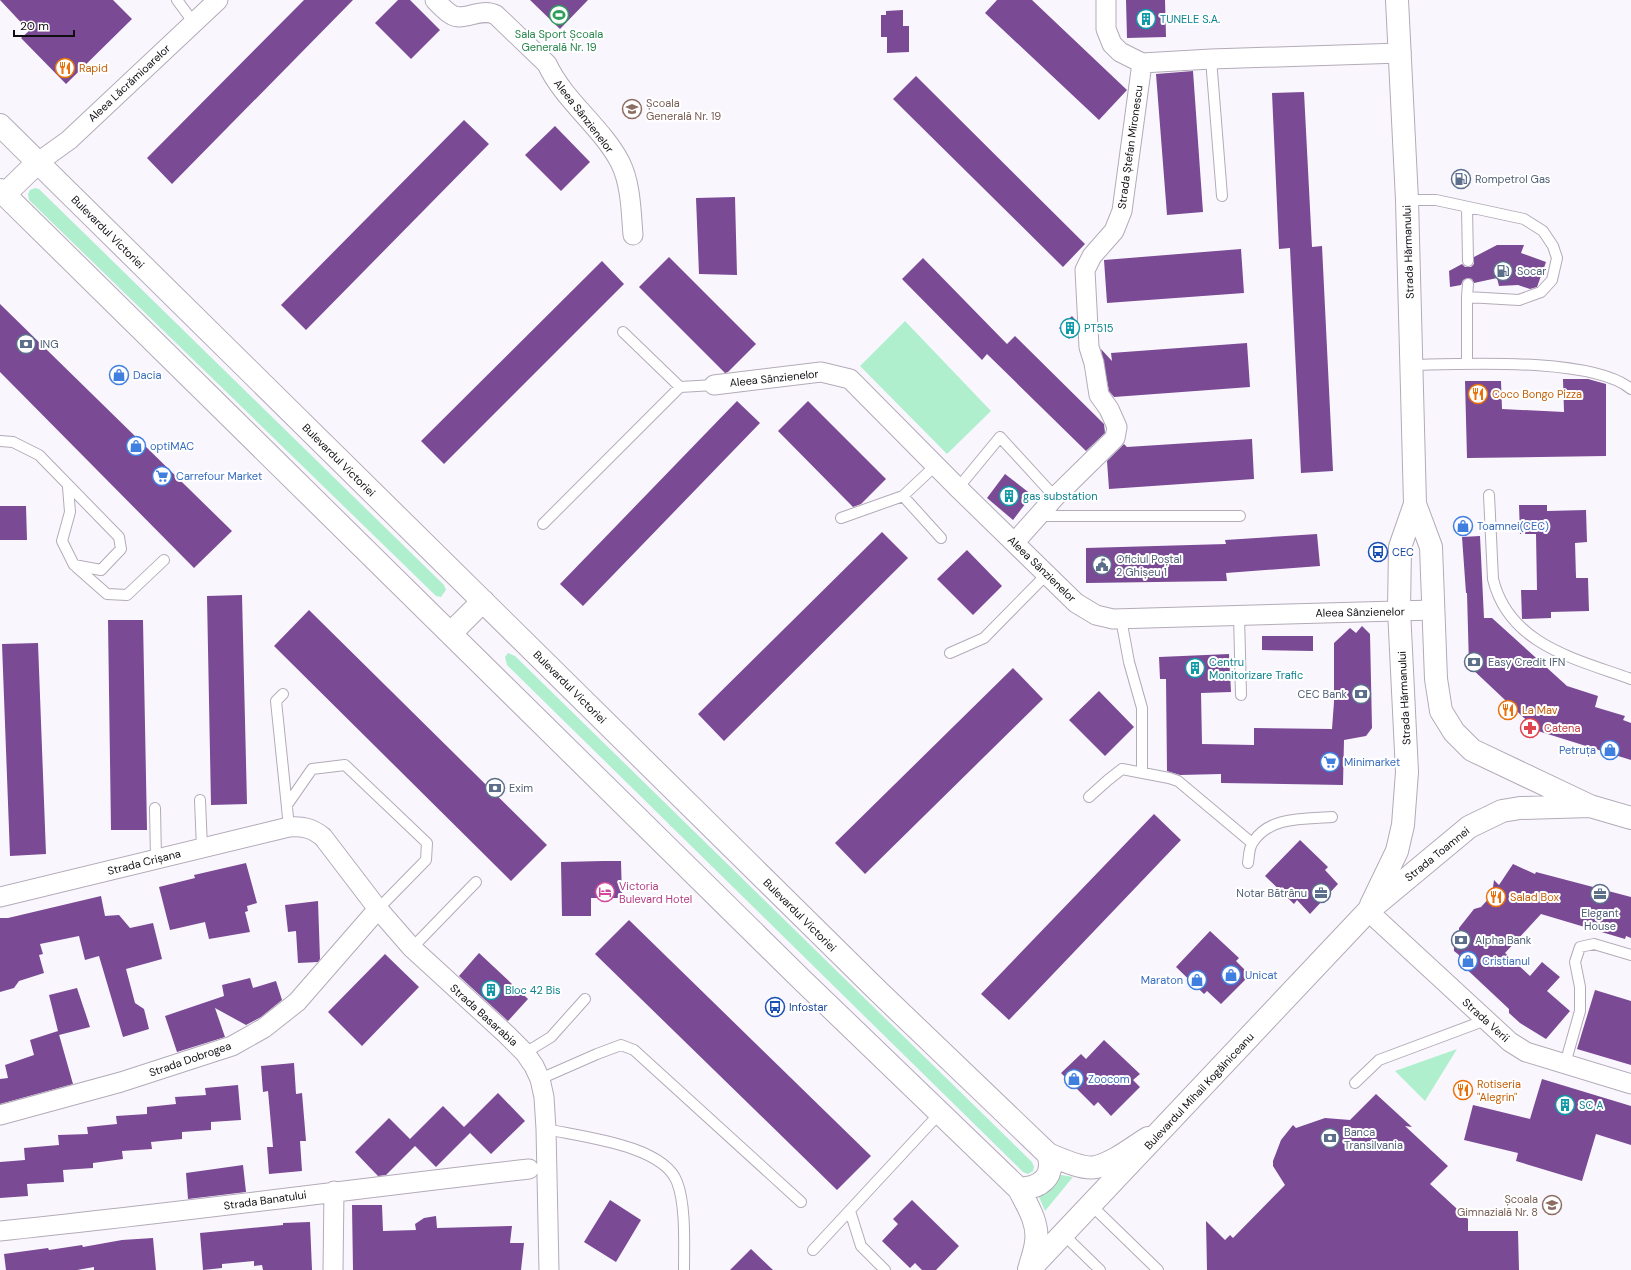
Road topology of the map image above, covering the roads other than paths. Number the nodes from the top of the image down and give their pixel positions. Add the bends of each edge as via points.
1 (177, 0) edge
2 (218, 0) edge
3 (435, 0) edge
4 (1106, 0) edge
5 (1397, 0) edge
6 (194, 23) junction
7 (1401, 53) junction
8 (1211, 59) junction
9 (1142, 63) junction
10 (0, 126) edge
11 (37, 162) junction
12 (2, 192) edge
13 (1222, 196) dead end
14 (1407, 200) junction
15 (1467, 207) junction
16 (634, 235) dead end
17 (1468, 261) dead end
18 (1468, 284) dead end
19 (1467, 297) junction
20 (623, 332) dead end
21 (1467, 363) junction
22 (1412, 365) junction
23 (714, 385) joint
24 (680, 387) junction
25 (1631, 389) edge
26 (0, 441) edge
27 (936, 465) junction
28 (68, 487) junction
29 (958, 488) junction
30 (1489, 495) dead end
31 (903, 496) junction
32 (1055, 497) junction
33 (1415, 504) junction
34 (1038, 516) junction
35 (1240, 516) dead end
36 (841, 518) dead end
37 (543, 524) dead end
38 (941, 538) dead end
39 (1015, 542) junction
40 (164, 560) dead end
41 (74, 565) junction
42 (1047, 574) junction
43 (482, 601) junction
44 (1400, 610) junction
45 (1433, 610) junction
46 (1239, 615) junction
47 (1121, 619) junction
48 (451, 633) junction
49 (950, 654) dead end
50 (1631, 679) edge
51 (283, 694) dead end
52 (1241, 695) dead end
53 (1142, 771) junction
54 (1090, 797) dead end
55 (200, 800) dead end
56 (287, 804) junction
57 (1590, 806) junction
58 (155, 808) dead end
59 (1332, 817) dead end
60 (1631, 818) edge
61 (289, 827) junction
62 (1252, 843) junction
63 (202, 848) junction
64 (156, 859) junction
65 (1248, 863) dead end
66 (476, 882) dead end
67 (0, 897) edge
68 (378, 909) junction
69 (1368, 911) junction
70 (412, 948) junction
71 (1631, 955) edge
72 (585, 999) dead end
73 (1486, 1020) junction
74 (525, 1053) junction
75 (1565, 1064) junction
76 (540, 1079) junction
77 (1355, 1083) dead end
78 (1631, 1084) edge
79 (940, 1114) junction
80 (0, 1115) edge
81 (1166, 1126) junction
82 (546, 1129) junction
83 (1048, 1154) junction
84 (529, 1169) dead end
85 (1019, 1189) junction
86 (334, 1191) junction
87 (801, 1202) dead end
88 (1092, 1205) junction
89 (850, 1210) junction
90 (0, 1231) edge
91 (1063, 1234) junction
92 (813, 1250) dead end
93 (333, 1270) edge
94 (549, 1270) edge
95 (684, 1270) edge
96 (885, 1270) edge
97 (1029, 1270) edge
98 (1100, 1270) edge
99 (1158, 1270) edge

1 - 6 lane
2 - 6 street, Aleea Lăcrămioarelor
3 - 16 street, Aleea Sânzienelor via 455,17 478,12 496,15 547,64 565,93 598,130 620,162 628,185
4 - 9 street via 1106,29 1112,44 1120,52
5 - 7 main road, Strada Hărmanului
6 - 11 street, Aleea Lăcrămioarelor via 68,140
7 - 8 street
7 - 14 main road, Strada Hărmanului
8 - 9 street
8 - 13 lane
9 - 32 street, Strada Ștefan Mironescu via 1122,211 1114,231 1092,256 1085,270 1089,347 1099,395 1117,427 1115,438
10 - 11 main road, Bulevardul Victoriei
11 - 12 main road
11 - 43 main road, Bulevardul Victoriei
12 - 48 main road
14 - 15 lane via 1436,200
14 - 22 main road, Strada Hărmanului
15 - 17 lane
15 - 19 lane via 1524,219 1542,231 1558,258 1552,280 1541,292 1519,300
18 - 19 lane
19 - 21 lane
20 - 24 lane
21 - 22 lane
21 - 25 lane via 1576,368 1608,377
22 - 33 main road, Strada Hărmanului
23 - 24 lane
23 - 27 street, Aleea Sânzienelor via 821,372 850,379
24 - 37 lane
26 - 28 lane via 13,442 39,455
27 - 29 street, Aleea Sânzienelor
27 - 31 lane
28 - 41 lane via 70,512 62,541
28 - 41 lane via 119,537 121,549 101,570
29 - 32 lane via 1000,437
29 - 39 street, Aleea Sânzienelor
30 - 50 lane via 1493,579 1496,590 1519,626 1556,652
31 - 36 lane
31 - 38 lane
32 - 34 street, Strada Ștefan Mironescu
33 - 44 main road, Strada Hărmanului via 1400,547
33 - 45 main road, Strada Hărmanului via 1431,546
34 - 35 lane
34 - 39 street, Strada Ștefan Mironescu
39 - 42 street, Aleea Sânzienelor
40 - 41 lane via 127,595 108,594
42 - 47 street, Aleea Sânzienelor via 1076,603 1096,615
42 - 49 lane via 984,638
43 - 48 main road
43 - 83 main road, Bulevardul Victoriei via 879,992
44 - 45 street, Aleea Sânzienelor
44 - 46 street, Aleea Sânzienelor
44 - 69 main road, Strada Hărmanului via 1407,772 1403,825 1397,851
45 - 57 main road, Strada Hărmanului via 1436,679 1441,711 1454,732 1472,750
46 - 47 street, Aleea Sânzienelor
46 - 52 lane
47 - 53 lane via 1129,662 1142,708
48 - 79 main road
51 - 56 lane via 276,701
53 - 54 lane via 1122,769
53 - 62 lane via 1178,782
55 - 63 lane
56 - 61 lane
56 - 68 lane via 312,769 345,765 427,842 426,860
57 - 60 main road, Strada Toamnei
57 - 69 main road, Strada Toamnei via 1520,808 1491,815 1468,827
58 - 64 lane
59 - 62 lane via 1284,821 1267,827
61 - 63 street, Strada Crișana
61 - 68 street, Strada Basarabia via 310,828 323,838
62 - 65 lane
63 - 64 street, Strada Crișana
64 - 67 street, Strada Crișana
66 - 70 lane
68 - 70 street, Strada Basarabia
68 - 80 street, Strada Dobrogea via 297,1002 264,1028 232,1046 121,1082
69 - 73 street, Strada Verii
69 - 81 main road, Bulevardul Mihail Kogălniceanu
70 - 74 street, Strada Basarabia
71 - 75 lane via 1594,944 1580,947 1575,962 1580,986 1580,1011
72 - 74 lane via 551,1037
73 - 75 street, Strada Verii via 1510,1042 1526,1052
73 - 77 lane via 1379,1060
74 - 76 street, Strada Basarabia
75 - 78 street, Strada Verii
76 - 82 street, Strada Basarabia
76 - 87 lane via 621,1045 634,1050
79 - 85 main road
79 - 89 lane
81 - 83 main road, Bulevardul Victoriei via 1123,1154 1095,1167 1075,1165
81 - 88 main road, Bulevardul Mihail Kogălniceanu
82 - 94 street, Strada Basarabia
82 - 95 lane via 630,1148 655,1157 669,1168 678,1183 684,1218
83 - 85 main road via 1052,1164 1048,1175 1030,1188
84 - 86 street, Strada Banatului
85 - 97 main road via 1031,1212 1035,1227 1036,1241
86 - 90 street, Strada Banatului via 134,1217
86 - 93 street
88 - 91 main road, Bulevardul Mihail Kogălniceanu
88 - 99 lane
89 - 92 lane
89 - 96 lane via 861,1246
91 - 97 main road, Bulevardul Mihail Kogălniceanu
91 - 98 lane

